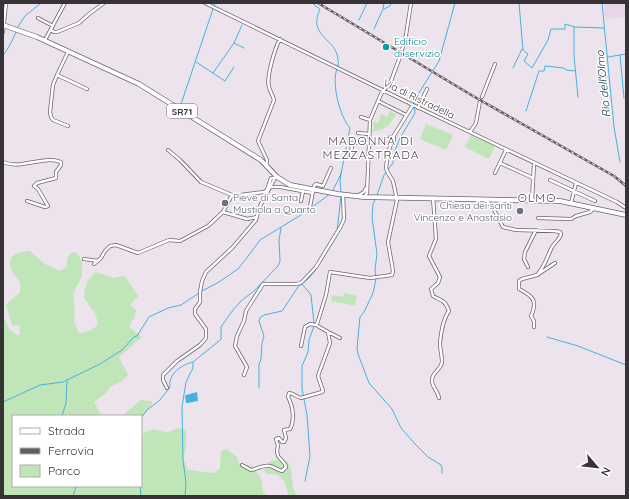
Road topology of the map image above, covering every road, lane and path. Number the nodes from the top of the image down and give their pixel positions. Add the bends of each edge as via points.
1 (6, 3) edge
2 (65, 3) edge
3 (104, 3) edge
4 (205, 3) edge
5 (411, 3) edge
6 (38, 18) dead end
7 (4, 25) edge
8 (53, 26) junction
9 (51, 30) junction
10 (3, 32) edge
11 (280, 39) junction
12 (45, 40) junction
13 (402, 50) dead end
14 (68, 52) junction
15 (401, 54) dead end
16 (494, 64) dead end
17 (57, 76) junction
18 (87, 89) dead end
19 (427, 90) dead end
20 (383, 91) junction
21 (482, 97) dead end
22 (378, 101) junction
23 (480, 101) dead end
24 (412, 105) junction
25 (418, 108) junction
26 (406, 115) junction
27 (361, 117) dead end
28 (370, 120) junction
29 (68, 126) dead end
30 (470, 132) junction
31 (358, 133) dead end
32 (369, 134) junction
33 (391, 140) junction
34 (368, 143) junction
35 (168, 150) dead end
36 (506, 150) junction
37 (351, 157) dead end
38 (3, 162) edge
39 (500, 163) junction
40 (534, 164) junction
41 (267, 166) junction
42 (331, 168) dead end
43 (496, 173) dead end
44 (275, 177) junction
45 (533, 178) junction
46 (550, 180) dead end
47 (576, 183) junction
48 (270, 187) junction
49 (303, 191) junction
50 (313, 191) junction
51 (574, 191) junction
52 (365, 194) junction
53 (232, 195) junction
54 (343, 195) junction
55 (396, 197) junction
56 (433, 198) junction
57 (485, 200) junction
58 (494, 200) junction
59 (504, 200) junction
60 (27, 201) dead end
61 (301, 201) dead end
62 (532, 201) junction
63 (595, 201) dead end
64 (571, 203) junction
65 (497, 205) junction
66 (492, 206) junction
67 (594, 208) junction
68 (626, 208) edge
69 (494, 210) junction
70 (223, 212) junction
71 (309, 212) dead end
72 (626, 215) edge
73 (257, 217) junction
74 (538, 218) dead end
75 (536, 230) junction
76 (84, 259) dead end
77 (98, 261) junction
78 (555, 263) dead end
79 (94, 264) dead end
80 (528, 267) dead end
81 (537, 275) junction
82 (316, 325) junction
83 (534, 327) dead end
84 (328, 332) junction
85 (340, 338) dead end
86 (301, 346) dead end
87 (244, 375) dead end
88 (167, 388) dead end
89 (439, 398) dead end
90 (242, 466) dead end

1 - 7 street
2 - 8 street
3 - 9 street via 79,23 57,32
4 - 11 street, Via di Ristradella
5 - 13 street
6 - 8 street
7 - 10 street
7 - 12 main road, SR71
8 - 9 street
9 - 12 street
11 - 20 street, Via di Ristradella
11 - 41 street via 275,50 269,82 274,100 258,141 267,160
12 - 14 main road, SR71
14 - 17 street
14 - 41 main road, SR71 via 147,89
15 - 20 street via 391,81
16 - 21 street
17 - 18 street
17 - 29 street via 52,85 51,117
19 - 25 street
20 - 22 street
20 - 24 street, Via di Ristradella
22 - 26 street
22 - 28 street
23 - 30 street via 476,123
24 - 25 street, Via di Ristradella
24 - 26 street
25 - 30 street, Via di Ristradella
26 - 33 street via 394,139
27 - 28 street
28 - 32 street
30 - 36 street, Via di Ristradella
31 - 32 street
32 - 34 street
33 - 34 street
33 - 55 street via 386,169 393,181
34 - 37 street via 352,143
34 - 52 street
35 - 53 street via 201,182
36 - 39 street
36 - 40 street, Via di Ristradella
38 - 60 street via 61,162 56,178 34,186 48,206
39 - 43 street
39 - 45 street
40 - 45 street
40 - 47 street, Via di Ristradella
41 - 44 main road, SR71
42 - 50 street via 323,186 316,184
44 - 48 street
44 - 50 main road, SR71 via 290,185
44 - 53 street via 271,178 264,192
45 - 62 street
46 - 51 street
47 - 51 street
47 - 68 street, Via di Ristradella
48 - 49 street
48 - 73 street
49 - 50 street
49 - 61 street
50 - 54 main road, SR71
50 - 71 street
51 - 63 street
51 - 64 street
52 - 54 main road, SR71
52 - 55 main road, SR71 via 375,197
53 - 70 street
54 - 87 street via 344,219 316,267 297,284 264,284 246,311 235,346 247,367
55 - 56 main road, SR71
55 - 82 street via 388,242 392,275 370,278 330,272 326,295
56 - 57 main road, SR71
56 - 89 street via 436,239 429,256 440,277 431,289 431,294 442,299 449,311 444,319 440,343 442,363 432,379
57 - 58 main road, SR71
57 - 66 street
58 - 59 main road, SR71
58 - 65 street
58 - 66 street
59 - 62 main road, SR71
59 - 65 street
62 - 64 main road, SR71
64 - 67 main road, SR71
65 - 69 street
66 - 69 street
67 - 72 main road, SR71
67 - 74 street via 571,219
69 - 75 street via 503,227
70 - 73 street via 247,219
70 - 77 street via 208,226 180,241 169,240 138,253 110,246
73 - 88 street via 232,248 206,272 195,314 206,329 206,338 163,375
75 - 80 street via 525,252 524,259
75 - 81 street via 557,231 561,234
76 - 77 street
77 - 79 street
78 - 81 street
81 - 83 street via 522,279 518,284 519,289 534,300
82 - 84 street
82 - 86 street via 304,327
84 - 85 street
84 - 90 street via 330,343 318,376 323,391 301,398 289,393 292,426 284,430 284,442 279,438 276,441 278,456 286,467 279,470 264,465 251,470

